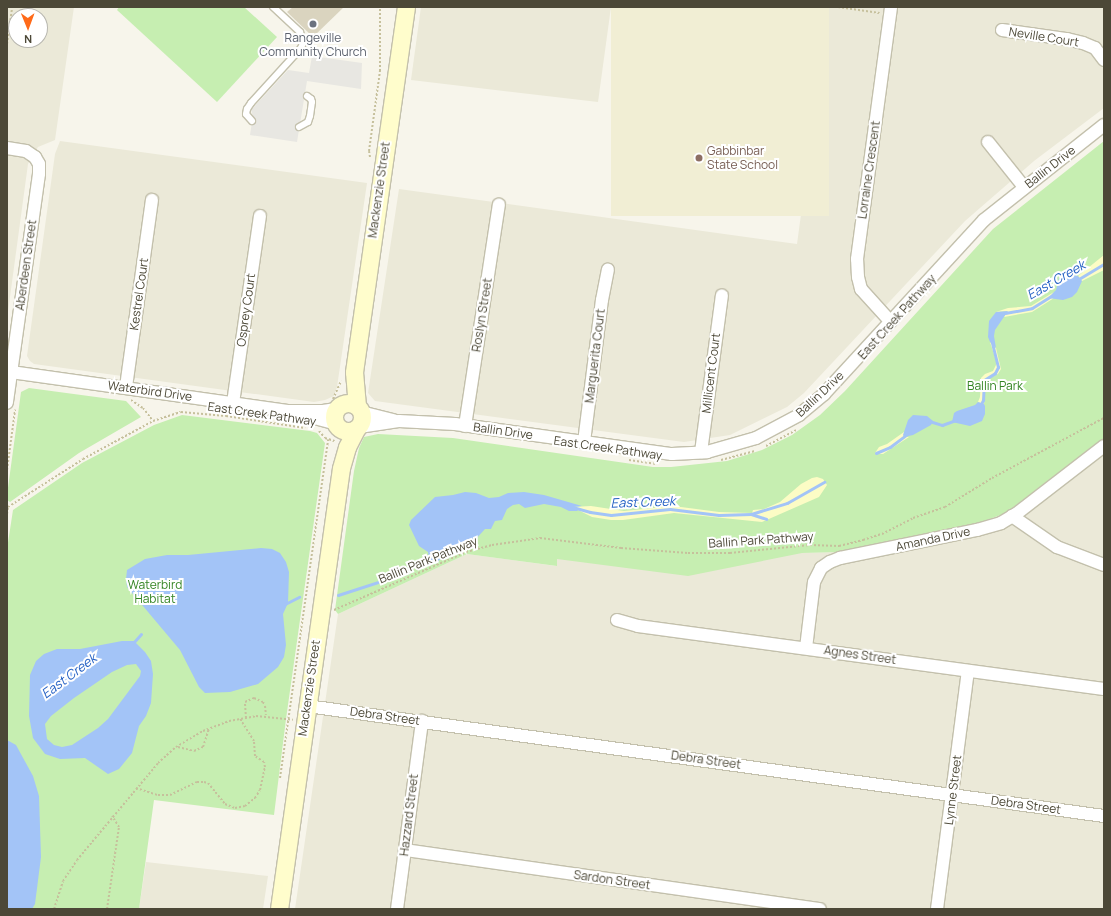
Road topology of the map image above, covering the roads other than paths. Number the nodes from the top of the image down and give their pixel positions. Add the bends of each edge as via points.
1 (273, 7) edge
2 (406, 7) edge
3 (890, 11) edge
4 (1002, 30) dead end
5 (1104, 60) edge
6 (307, 96) dead end
7 (252, 121) dead end
8 (1104, 125) edge
9 (299, 127) dead end
10 (988, 142) dead end
11 (7, 148) edge
12 (1024, 187) junction
13 (152, 200) dead end
14 (499, 205) dead end
15 (260, 216) dead end
16 (608, 270) dead end
17 (722, 295) dead end
18 (890, 321) junction
19 (12, 372) junction
20 (127, 393) junction
21 (233, 403) junction
22 (11, 405) edge
23 (345, 422) junction
24 (465, 426) junction
25 (584, 442) junction
26 (1104, 446) edge
27 (701, 452) junction
28 (1012, 516) junction
29 (1104, 565) edge
30 (617, 620) dead end
31 (806, 648) junction
32 (968, 671) junction
33 (1104, 689) edge
34 (307, 706) junction
35 (422, 722) junction
36 (952, 794) junction
37 (1104, 816) edge
38 (405, 850) junction
39 (279, 909) edge
40 (397, 909) edge
41 (820, 909) edge
42 (937, 909) edge

1 - 7 lane via 300,32 303,43 250,103 246,114
2 - 23 main road, Mackenzie Street
3 - 18 street, Lorraine Crescent via 857,259 861,290
4 - 5 street, Neville Court via 1083,43 1095,48
6 - 9 lane via 312,102 310,116 308,122
8 - 12 street, Ballin Drive
10 - 12 street
11 - 19 street, Aberdeen Street via 26,151 36,157 39,164
12 - 18 street, Ballin Drive via 970,234
13 - 20 street, Kestrel Court
14 - 24 street, Roslyn Street
15 - 21 street, Osprey Court
16 - 25 street, Marguerita Court
17 - 27 street, Millicent Court
18 - 27 street, Ballin Drive via 824,394 799,415 756,438 725,448
19 - 20 street, Waterbird Drive
19 - 22 street, Aberdeen Street
20 - 21 street, Waterbird Drive
21 - 23 street, Waterbird Drive
23 - 24 street, Ballin Drive via 399,421
23 - 34 main road, Mackenzie Street via 347,447 341,468
24 - 25 street, Ballin Drive
25 - 27 street, Ballin Drive via 654,452
26 - 28 street, Amanda Drive
28 - 29 street via 1058,547
28 - 31 street, Amanda Drive via 989,527 830,562 821,568 814,582
30 - 31 street, Agnes Street via 638,626
31 - 32 street, Agnes Street
32 - 33 street, Agnes Street
32 - 36 street, Lynne Street
34 - 35 street, Debra Street
34 - 39 main road, Mackenzie Street
35 - 36 street, Debra Street
35 - 38 street, Hazzard Street
36 - 37 street, Debra Street
36 - 42 street, Lynne Street
38 - 40 street, Hazzard Street
38 - 41 street, Sardon Street

